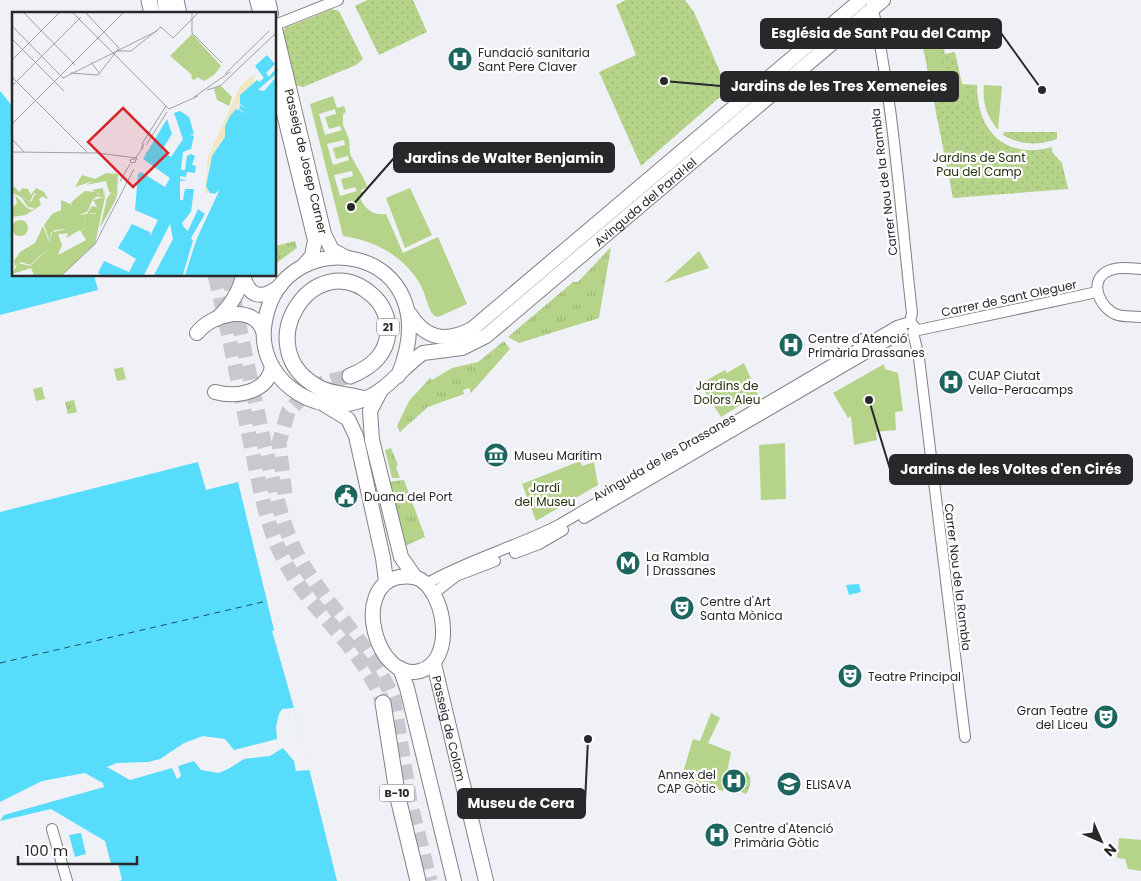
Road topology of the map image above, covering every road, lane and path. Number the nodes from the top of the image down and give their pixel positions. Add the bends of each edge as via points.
1 (149, 0) edge
2 (338, 0) edge
3 (861, 0) edge
4 (875, 3) edge
5 (167, 8) edge
6 (276, 25) edge
7 (276, 33) edge
8 (276, 80) edge
9 (345, 257) junction
10 (302, 267) junction
11 (1141, 269) edge
12 (243, 276) edge
13 (243, 276) edge
14 (281, 286) junction
15 (1097, 292) junction
16 (409, 312) junction
17 (1141, 317) edge
18 (214, 320) junction
19 (909, 328) junction
20 (263, 331) junction
21 (197, 334) dead end
22 (272, 366) junction
23 (350, 376) tunnel mouth
24 (398, 376) junction
25 (215, 392) dead end
26 (380, 392) junction
27 (365, 399) junction
28 (325, 405) junction
29 (386, 581) junction
30 (425, 585) junction
31 (434, 664) junction
32 (400, 668) junction
33 (383, 703) tunnel mouth
34 (965, 737) dead end
35 (52, 830) dead end
36 (68, 881) edge
37 (418, 881) edge
38 (454, 881) edge
39 (486, 881) edge

1 - 5 highway
2 - 6 street
3 - 16 main road, Avinguda del Paral·lel via 472,329 458,335 433,335 422,330
4 - 19 street, Carrer Nou de la Rambla via 912,313
4 - 24 main road, Avinguda del Paral·lel via 486,336 462,348 423,353
7 - 9 main road, Passeig de Josep Carner via 324,234 332,250
8 - 10 main road, Passeig de Josep Carner via 314,240 312,256
9 - 10 main road via 319,259
9 - 16 main road via 366,262 383,272 402,292
10 - 14 main road
11 - 15 street via 1119,268 1105,272
12 - 14 main road via 254,294 268,293
13 - 18 main road via 238,290 223,313
14 - 20 main road via 268,309
15 - 17 street via 1116,314
15 - 19 street, Carrer de Sant Oleguer via 927,328
16 - 24 main road via 408,342
18 - 20 main road via 246,314 256,320
18 - 21 main road
19 - 30 street, Avinguda de les Drassanes via 897,326 559,525
19 - 34 street, Carrer Nou de la Rambla via 919,358
20 - 22 main road
22 - 25 main road via 270,377 262,386 229,395
22 - 28 main road via 297,393
23 - 27 highway, 21 via 378,359 388,329 383,310 361,287 346,282 320,286 301,300 289,320 287,345 294,364 310,382 323,390
24 - 26 main road
26 - 27 main road
26 - 30 main road via 370,411 372,440 401,557
27 - 28 main road via 356,403
28 - 29 main road via 348,419 356,436
29 - 30 main road via 399,577
29 - 32 main road via 373,608 374,629 383,650
30 - 31 main road via 444,627 442,644
31 - 32 main road via 419,671
31 - 39 main road, Passeig de Colom
32 - 38 main road
33 - 37 highway, B-10 via 398,798
35 - 36 street

